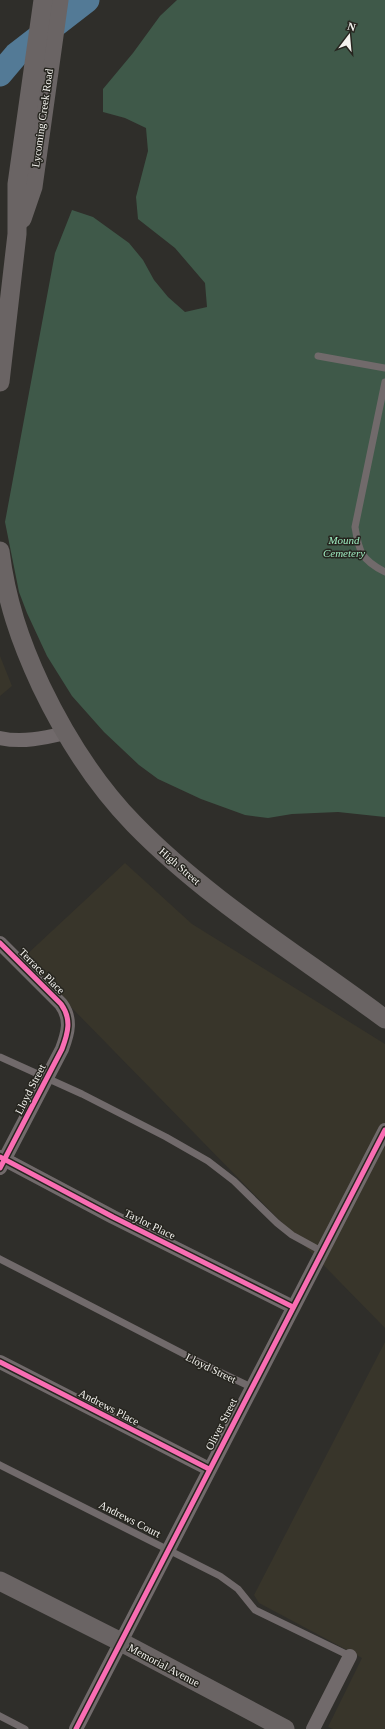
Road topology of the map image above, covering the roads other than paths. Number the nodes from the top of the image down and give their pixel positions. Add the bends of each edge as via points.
1 (43, 0) edge
2 (59, 0) edge
3 (17, 234) junction
4 (318, 356) dead end
5 (385, 368) edge
6 (0, 382) edge
7 (385, 382) edge
8 (0, 551) edge
9 (385, 572) edge
10 (66, 733) junction
11 (0, 738) edge
12 (0, 943) edge
13 (68, 1016) joint
14 (385, 1019) edge
15 (0, 1057) edge
16 (48, 1078) junction
17 (385, 1130) edge
18 (2, 1162) edge
19 (323, 1252) junction
20 (0, 1259) edge
21 (294, 1306) junction
22 (0, 1362) edge
23 (251, 1387) junction
24 (0, 1465) edge
25 (209, 1469) junction
26 (168, 1550) junction
27 (0, 1580) edge
28 (121, 1642) junction
29 (350, 1656) joint
30 (0, 1716) edge
31 (25, 1729) edge
32 (76, 1729) edge
33 (285, 1729) edge
34 (313, 1729) edge

1 - 3 main road, Lycoming Creek Road via 16,184
2 - 3 main road, Lycoming Creek Road via 33,187
3 - 6 main road, Lycoming Creek Road
4 - 5 lane
7 - 9 lane via 355,528 358,549 370,564
8 - 10 main road, High Street via 13,616 30,662 51,708
10 - 11 street via 39,739
10 - 14 main road, High Street via 108,794 154,844 227,904
12 - 13 street, Terrace Place via 61,1004
13 - 16 street, Lloyd Street via 67,1036
15 - 16 lane
16 - 18 street, Lloyd Street
16 - 19 lane via 208,1161 234,1181 277,1223
17 - 19 street, Oliver Street
18 - 21 street, Taylor Place
19 - 21 street, Oliver Street
20 - 23 lane, Lloyd Street
21 - 23 street, Oliver Street
22 - 25 street, Andrews Place
23 - 25 street, Oliver Street
24 - 26 lane, Andrews Court
25 - 26 street, Oliver Street
26 - 28 street, Oliver Street
26 - 29 lane, Andrews Court via 220,1576 238,1589 255,1610
27 - 28 main road, Memorial Avenue
28 - 32 street, Oliver Street
28 - 33 main road, Memorial Avenue
29 - 34 street
30 - 31 lane

